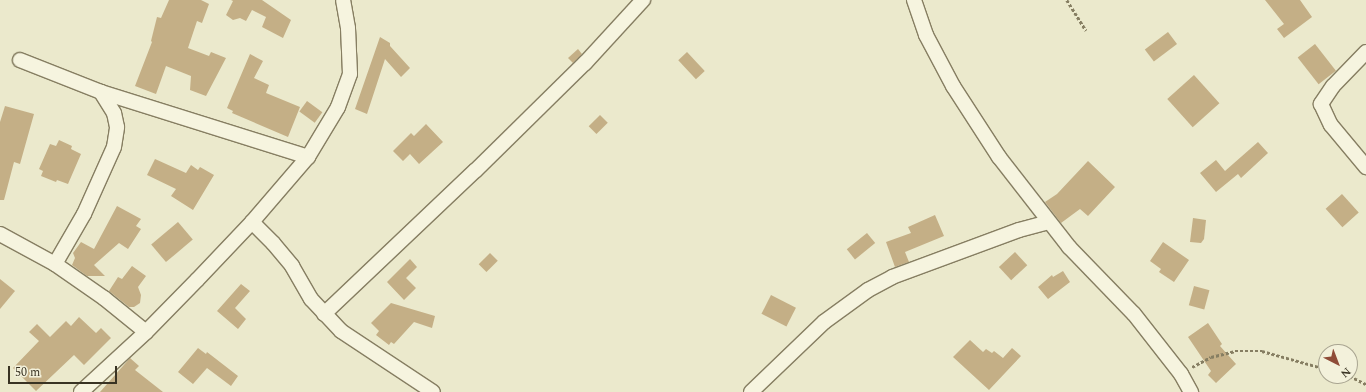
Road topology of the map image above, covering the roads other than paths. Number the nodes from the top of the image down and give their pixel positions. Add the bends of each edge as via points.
1 (343, 0) edge
2 (643, 0) edge
3 (914, 0) edge
4 (1366, 52) edge
5 (20, 60) dead end
6 (101, 92) junction
7 (308, 157) junction
8 (1366, 167) edge
9 (252, 222) junction
10 (1048, 222) junction
11 (0, 234) edge
12 (54, 264) junction
13 (324, 314) junction
14 (146, 332) junction
15 (81, 392) edge
16 (434, 392) edge
17 (751, 392) edge
18 (1192, 392) edge

1 - 7 street via 348,28 350,74 338,108
2 - 13 street via 585,63 509,138
3 - 10 street via 926,36 953,86 999,157
4 - 8 street via 1333,86 1321,104 1331,125
5 - 6 street
6 - 7 street
6 - 12 street via 114,113 117,127 114,148 84,214
7 - 9 street
9 - 13 street via 292,266 311,299
9 - 14 street
10 - 17 street via 1019,230 892,277 868,290 824,322
10 - 18 street via 1134,314
11 - 12 street
12 - 14 street via 104,298
13 - 16 street via 342,331
14 - 15 street

